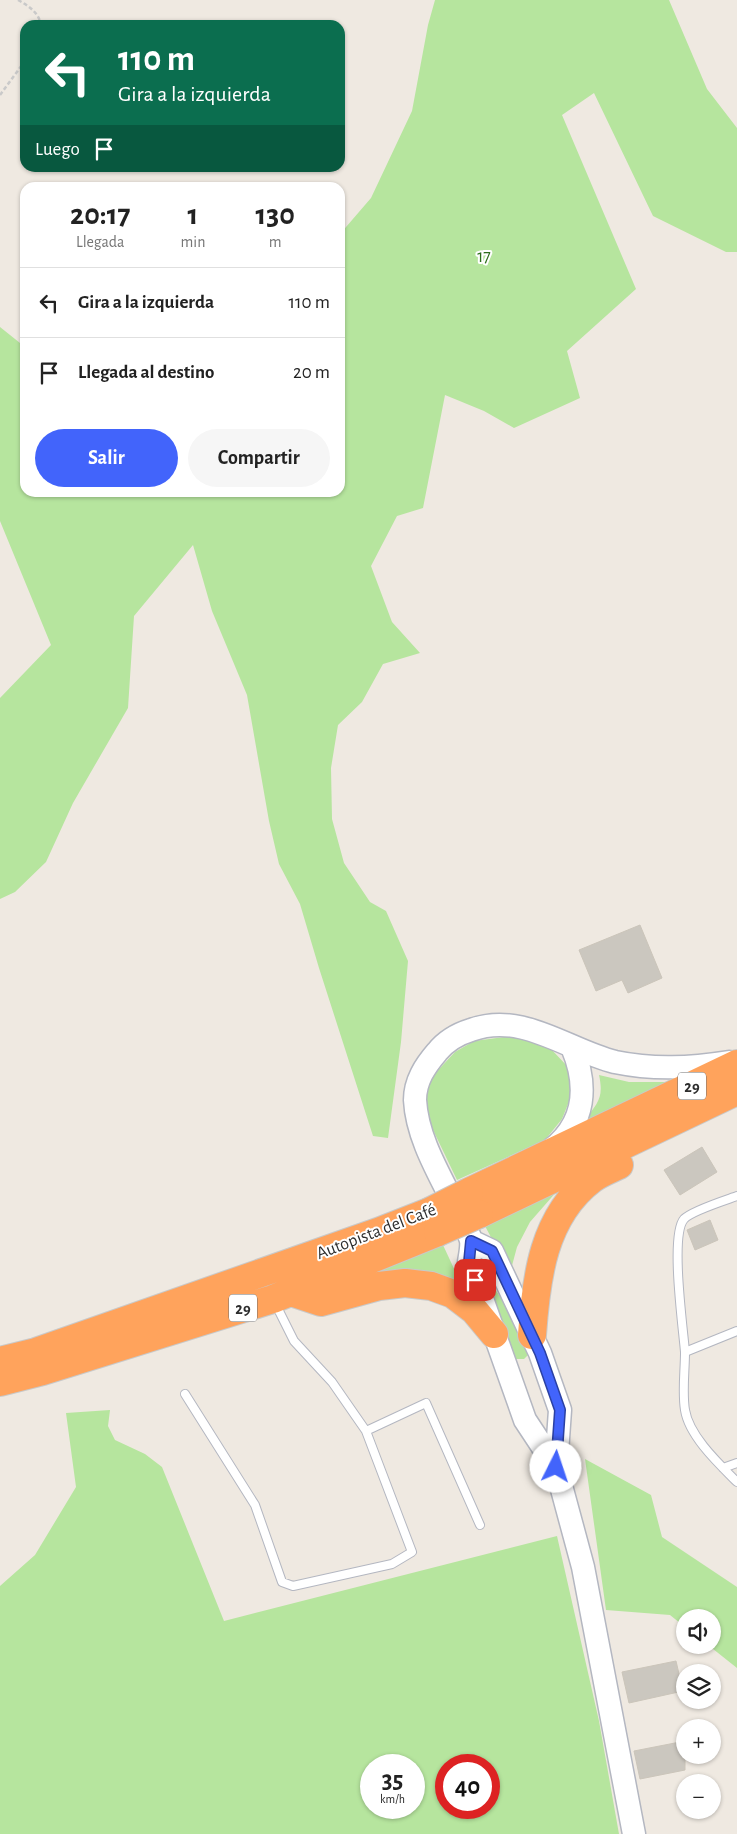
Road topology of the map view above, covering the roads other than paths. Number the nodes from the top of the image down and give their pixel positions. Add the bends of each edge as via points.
1 (572, 1047) junction
2 (737, 1062) edge
3 (735, 1093) edge
4 (645, 1134) junction
5 (538, 1160) junction
6 (737, 1196) edge
7 (474, 1203) junction
8 (434, 1222) junction
9 (471, 1241) junction
10 (282, 1296) junction
11 (737, 1331) edge
12 (494, 1334) junction
13 (536, 1344) junction
14 (685, 1352) junction
15 (0, 1361) edge
16 (504, 1362) junction
17 (0, 1382) edge
18 (185, 1394) dead end
19 (366, 1431) junction
20 (737, 1463) edge
21 (556, 1467) junction
22 (724, 1468) junction
23 (737, 1482) edge
24 (480, 1525) dead end
25 (634, 1834) edge

1 - 2 street via 615,1062 659,1068 694,1068
1 - 5 street via 580,1068 579,1111 569,1130
1 - 9 street via 530,1029 506,1024 482,1025 460,1034 439,1049 424,1067 415,1092 416,1118
2 - 5 highway, Autopista del Café / 29
3 - 4 highway, Autopista del Café / 29
4 - 7 highway, Autopista del Café / 29
4 - 13 highway via 630,1159 592,1179 570,1201 556,1222 544,1248 538,1275
5 - 7 highway, Autopista del Café / 29
6 - 14 lane via 686,1216 680,1224 676,1242
7 - 8 highway, Autopista del Café / 29, bridge
8 - 10 highway, Autopista del Café / 29
8 - 15 highway, Autopista del Café / 29 via 378,1232 36,1352
9 - 12 street via 469,1262
9 - 13 street via 492,1251
10 - 12 highway via 321,1302 405,1282 431,1286 453,1294 474,1310
10 - 17 highway, Autopista del Café / 29
10 - 19 lane via 294,1341 332,1382
11 - 14 lane
12 - 16 street
13 - 16 street via 529,1365 520,1367
13 - 21 street via 560,1410
14 - 22 lane via 685,1411 692,1431
16 - 21 street via 525,1420
18 - 19 lane via 255,1505 282,1582 293,1586 392,1564 412,1552
19 - 24 lane via 426,1403
20 - 22 lane
21 - 25 street via 583,1567
22 - 23 lane

